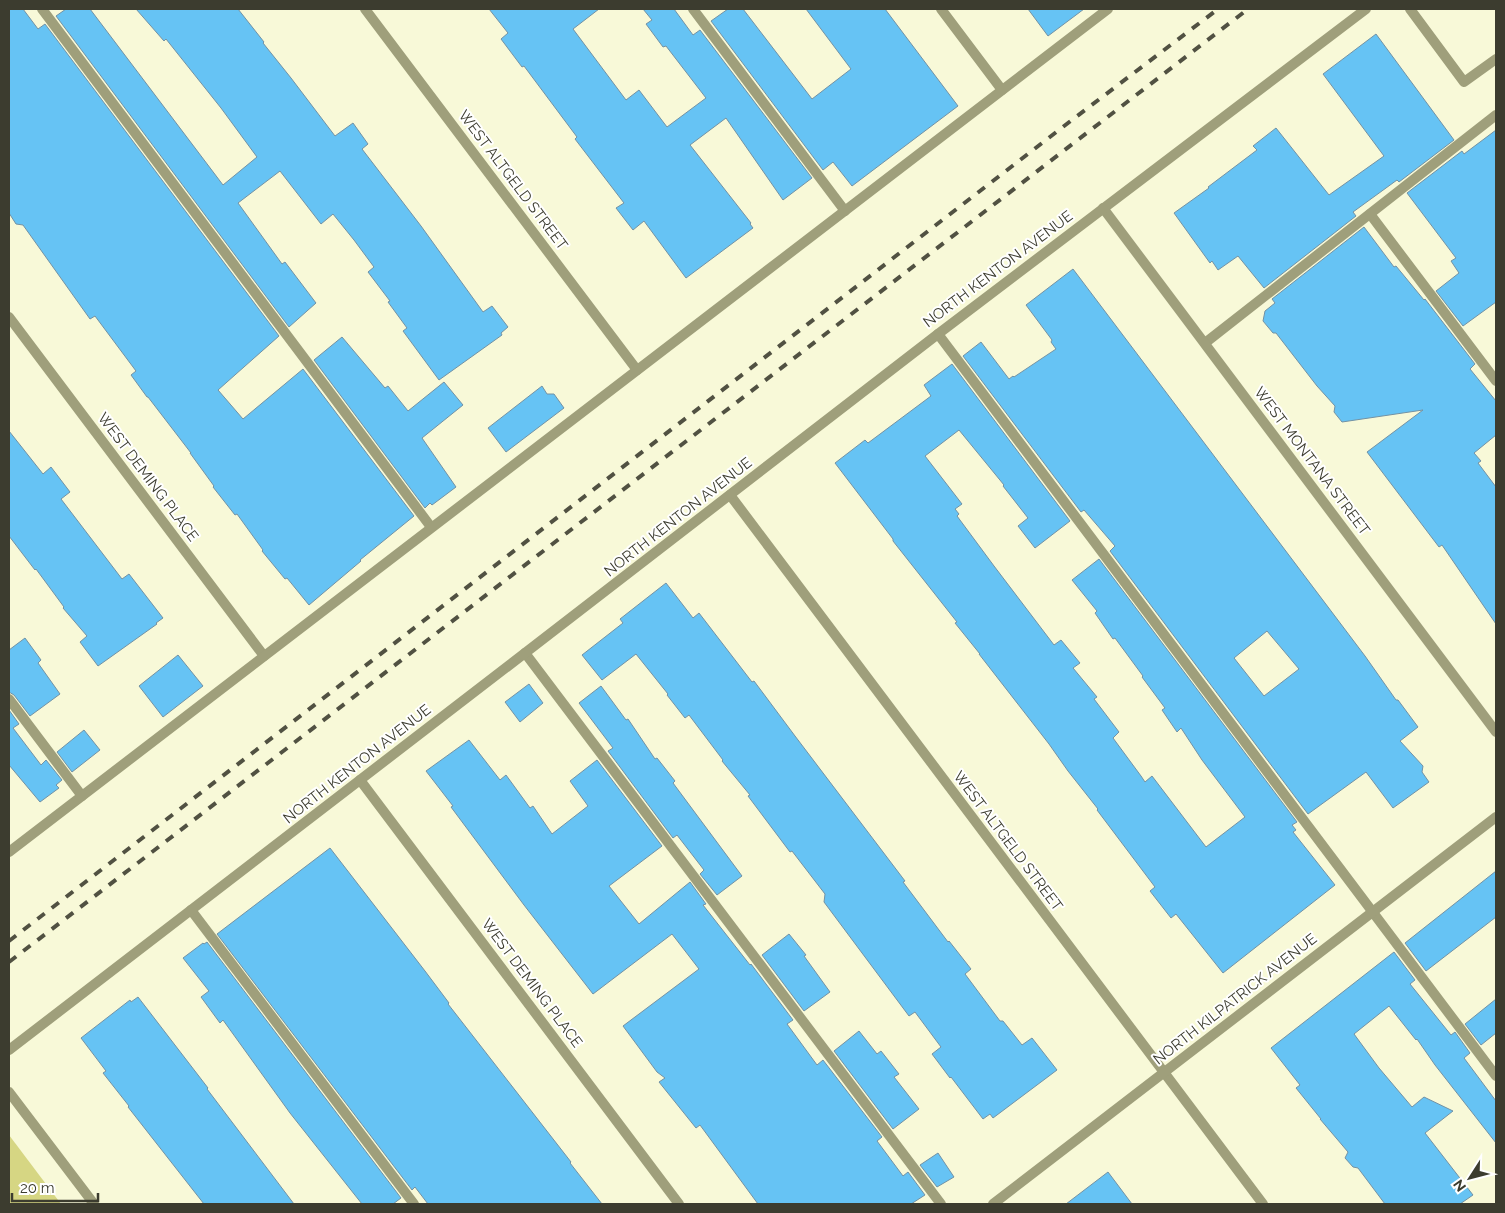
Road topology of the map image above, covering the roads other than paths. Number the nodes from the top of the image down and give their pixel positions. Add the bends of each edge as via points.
1 (42, 9) edge
2 (365, 9) edge
3 (693, 9) edge
4 (942, 9) edge
5 (1108, 9) edge
6 (1366, 9) edge
7 (1410, 9) edge
8 (1496, 59) edge
9 (1002, 90) junction
10 (1496, 115) edge
11 (1102, 208) junction
12 (845, 211) junction
13 (1370, 214) junction
14 (9, 317) edge
15 (938, 334) junction
16 (1205, 343) junction
17 (637, 370) junction
18 (1496, 381) edge
19 (730, 495) junction
20 (432, 528) junction
21 (525, 653) junction
22 (264, 656) junction
23 (9, 699) edge
24 (1496, 732) edge
25 (360, 780) junction
26 (82, 796) junction
27 (1496, 817) edge
28 (9, 852) edge
29 (191, 910) junction
30 (1373, 911) junction
31 (9, 1050) edge
32 (1164, 1073) junction
33 (1496, 1076) edge
34 (9, 1092) edge
35 (94, 1204) edge
36 (414, 1204) edge
37 (680, 1204) edge
38 (941, 1204) edge
39 (993, 1204) edge
40 (1263, 1204) edge

1 - 20 street
2 - 17 street, WEST ALTGELD STREET
3 - 12 street
4 - 9 street
5 - 9 street
6 - 11 street, NORTH KENTON AVENUE
7 - 8 street via 1464,82
9 - 12 street
10 - 13 street
11 - 15 street, NORTH KENTON AVENUE
11 - 16 street, WEST MONTANA STREET
12 - 17 street
13 - 16 street
13 - 18 street
14 - 22 street, WEST DEMING PLACE
15 - 19 street, NORTH KENTON AVENUE
15 - 30 street
16 - 24 street, WEST MONTANA STREET
17 - 20 street
19 - 21 street, NORTH KENTON AVENUE
19 - 32 street, WEST ALTGELD STREET
20 - 22 street
21 - 25 street, NORTH KENTON AVENUE
21 - 38 street
22 - 26 street
23 - 26 street
25 - 29 street, NORTH KENTON AVENUE
25 - 37 street, WEST DEMING PLACE
26 - 28 street
27 - 30 street, NORTH KILPATRICK AVENUE
29 - 31 street, NORTH KENTON AVENUE
29 - 36 street
30 - 32 street, NORTH KILPATRICK AVENUE
30 - 33 street
32 - 39 street, NORTH KILPATRICK AVENUE
32 - 40 street, WEST ALTGELD STREET
34 - 35 street

